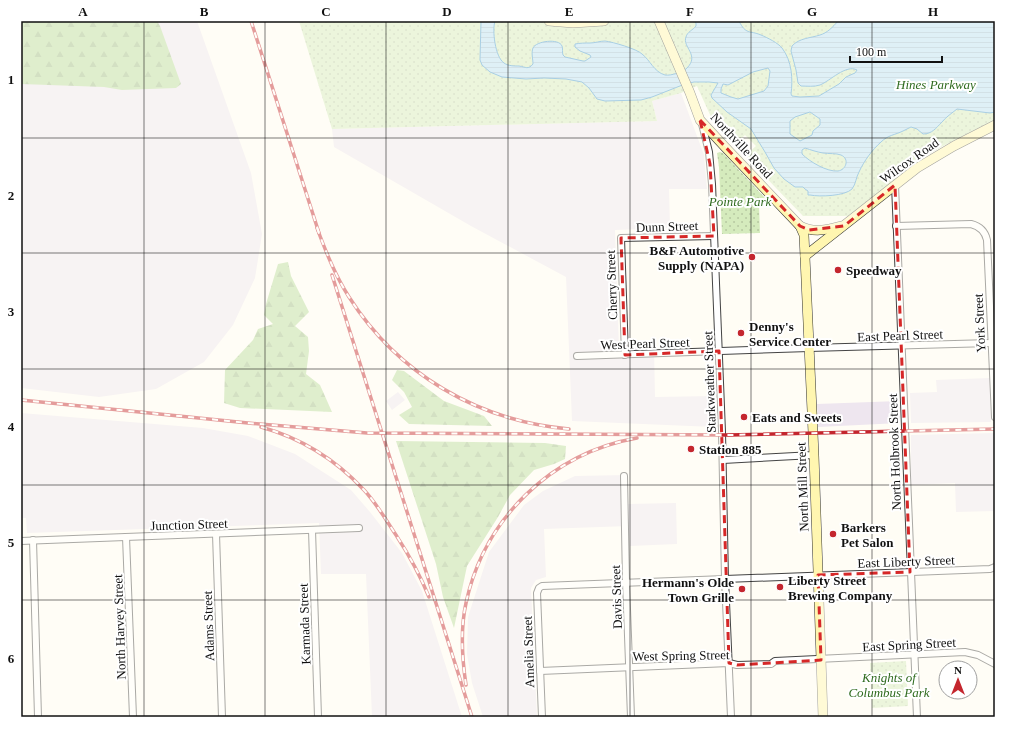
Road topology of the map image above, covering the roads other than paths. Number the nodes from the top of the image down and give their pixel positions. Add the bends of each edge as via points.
1 (549, 21) edge
2 (604, 21) edge
3 (659, 21) edge
4 (700, 120) junction
5 (995, 125) edge
6 (894, 185) junction
7 (800, 226) junction
8 (844, 226) junction
9 (896, 226) junction
10 (714, 236) junction
11 (621, 238) joint
12 (805, 256) junction
13 (991, 343) junction
14 (901, 346) junction
15 (809, 348) junction
16 (719, 352) junction
17 (625, 355) junction
18 (577, 356) dead end
19 (995, 417) edge
20 (814, 455) junction
21 (723, 460) junction
22 (624, 476) dead end
23 (359, 528) dead end
24 (312, 530) junction
25 (216, 534) junction
26 (126, 537) junction
27 (33, 540) junction
28 (21, 541) edge
29 (995, 566) edge
30 (910, 572) junction
31 (818, 575) junction
32 (725, 579) junction
33 (626, 582) junction
34 (539, 588) joint
35 (914, 654) junction
36 (821, 660) junction
37 (729, 663) junction
38 (995, 664) edge
39 (629, 667) junction
40 (540, 671) junction
41 (38, 717) edge
42 (133, 717) edge
43 (222, 717) edge
44 (318, 717) edge
45 (542, 717) edge
46 (631, 717) edge
47 (731, 717) edge
48 (823, 717) edge
49 (917, 717) edge

1 - 2 street
3 - 4 street, Northville Road
4 - 7 street, Northville Road
4 - 10 street, Starkweather Street via 710,164
5 - 6 street, Wilcox Road via 937,155
6 - 8 street, Wilcox Road
6 - 9 street, North Holbrook Street
7 - 8 street, Wilcox Road via 813,230
7 - 12 street via 804,235
8 - 12 street, Wilcox Road
9 - 13 street, York Street via 971,224 982,229 987,240
9 - 14 street, North Holbrook Street
10 - 11 street, Dunn Street
10 - 16 street, Starkweather Street
11 - 17 street, Cherry Street
12 - 15 street, North Mill Street
13 - 14 street, East Pearl Street
13 - 19 street, York Street
14 - 15 street, East Pearl Street
14 - 30 street, North Holbrook Street
15 - 16 street, West Pearl Street
15 - 20 street, North Mill Street
16 - 17 street, West Pearl Street
16 - 21 street, Starkweather Street
17 - 18 street, West Pearl Street
20 - 21 street
20 - 31 street, North Mill Street
21 - 32 street, Starkweather Street
22 - 33 street, Davis Street
23 - 24 street, Junction Street
24 - 25 street, Junction Street
24 - 44 street, Karmada Street
25 - 26 street, Junction Street
25 - 43 street, Adams Street
26 - 27 street, Junction Street
26 - 42 street, North Harvey Street
27 - 28 street, Junction Street
27 - 41 street
29 - 30 street, East Liberty Street
30 - 31 street, East Liberty Street
30 - 35 street, North Holbrook Street
31 - 32 street, East Liberty Street
31 - 36 street, North Mill Street
32 - 33 street, East Liberty Street
32 - 37 street, Starkweather Street
33 - 34 street, East Liberty Street via 545,585
33 - 39 street, Davis Street
34 - 40 street, Amelia Street via 537,593
35 - 36 street, East Spring Street
35 - 38 street, East Spring Street via 965,652 978,654
35 - 49 street, North Holbrook Street
36 - 37 street, West Spring Street via 771,664
36 - 48 street, North Mill Street
37 - 39 street, West Spring Street
37 - 47 street, Starkweather Street
39 - 40 street, West Spring Street
39 - 46 street, Davis Street
40 - 45 street, Amelia Street

